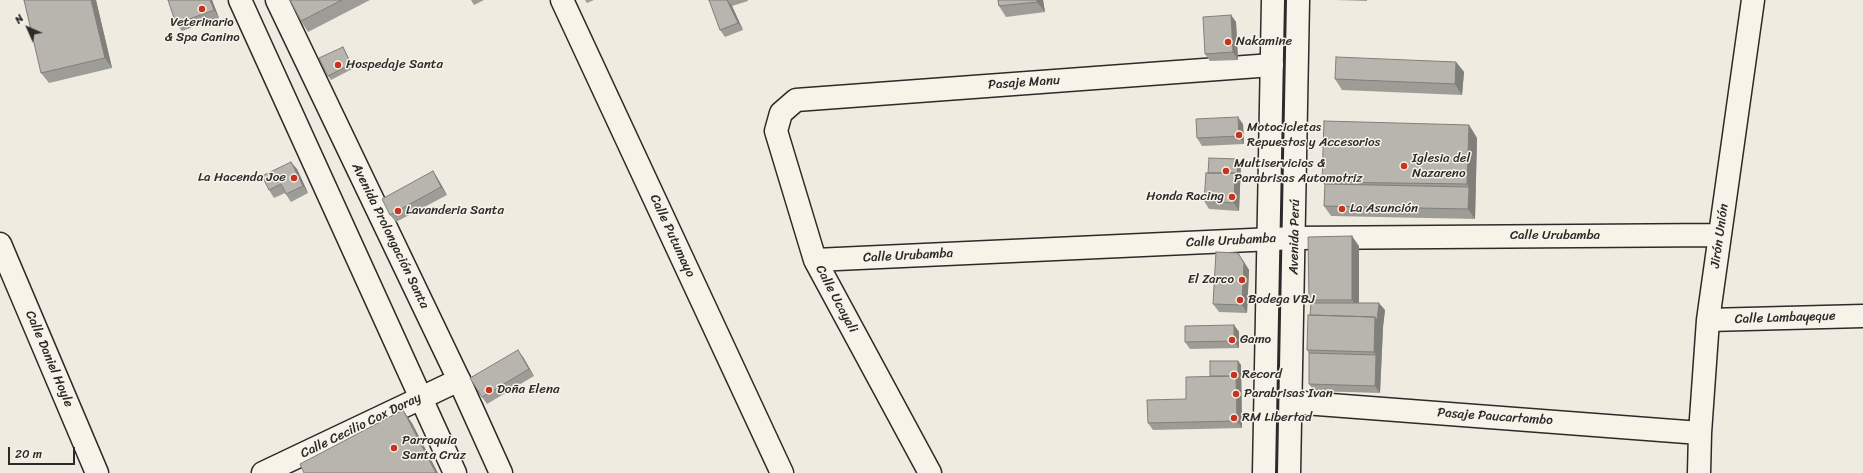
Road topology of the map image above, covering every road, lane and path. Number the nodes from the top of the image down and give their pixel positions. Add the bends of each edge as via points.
1 (240, 0) edge
2 (277, 0) edge
3 (562, 0) edge
4 (1273, 0) edge
5 (1298, 0) edge
6 (1753, 0) edge
7 (1272, 66) junction
8 (781, 113) joint
9 (1720, 235) junction
10 (1295, 238) junction
11 (1269, 239) junction
12 (0, 244) edge
13 (815, 260) junction
14 (1863, 316) edge
15 (1708, 320) junction
16 (459, 380) junction
17 (421, 398) junction
18 (1291, 402) junction
19 (1700, 433) junction
20 (277, 470) edge
21 (97, 473) edge
22 (455, 473) edge
23 (501, 473) edge
24 (782, 473) edge
25 (930, 473) edge
26 (1264, 473) edge
27 (1289, 473) edge
28 (1699, 473) edge

1 - 17 street
2 - 16 street, Avenida Prolongación Santa
3 - 24 street, Calle Putumayo
4 - 7 street, Avenida Perú
5 - 10 street, Avenida Perú
6 - 9 street, Jirón Unión
7 - 8 street, Pasaje Manu via 796,100
7 - 11 street, Avenida Perú
8 - 13 street, Calle Ucayali via 776,131
9 - 10 street, Calle Urubamba
9 - 15 street, Jirón Unión
10 - 11 street, Calle Urubamba
10 - 18 street, Avenida Perú
11 - 13 street, Calle Urubamba
11 - 26 street, Avenida Perú
12 - 21 street, Calle Daniel Hoyle
13 - 25 street, Calle Ucayali
14 - 15 street, Calle Lambayeque
15 - 19 street, Jirón Unión
16 - 17 street, Calle Cecilio Cox Doray
16 - 23 street, Avenida Prolongación Santa
17 - 20 street, Calle Cecilio Cox Doray
17 - 22 street
18 - 19 street, Pasaje Paucartambo
18 - 27 street, Avenida Perú
19 - 28 street, Jirón Unión

